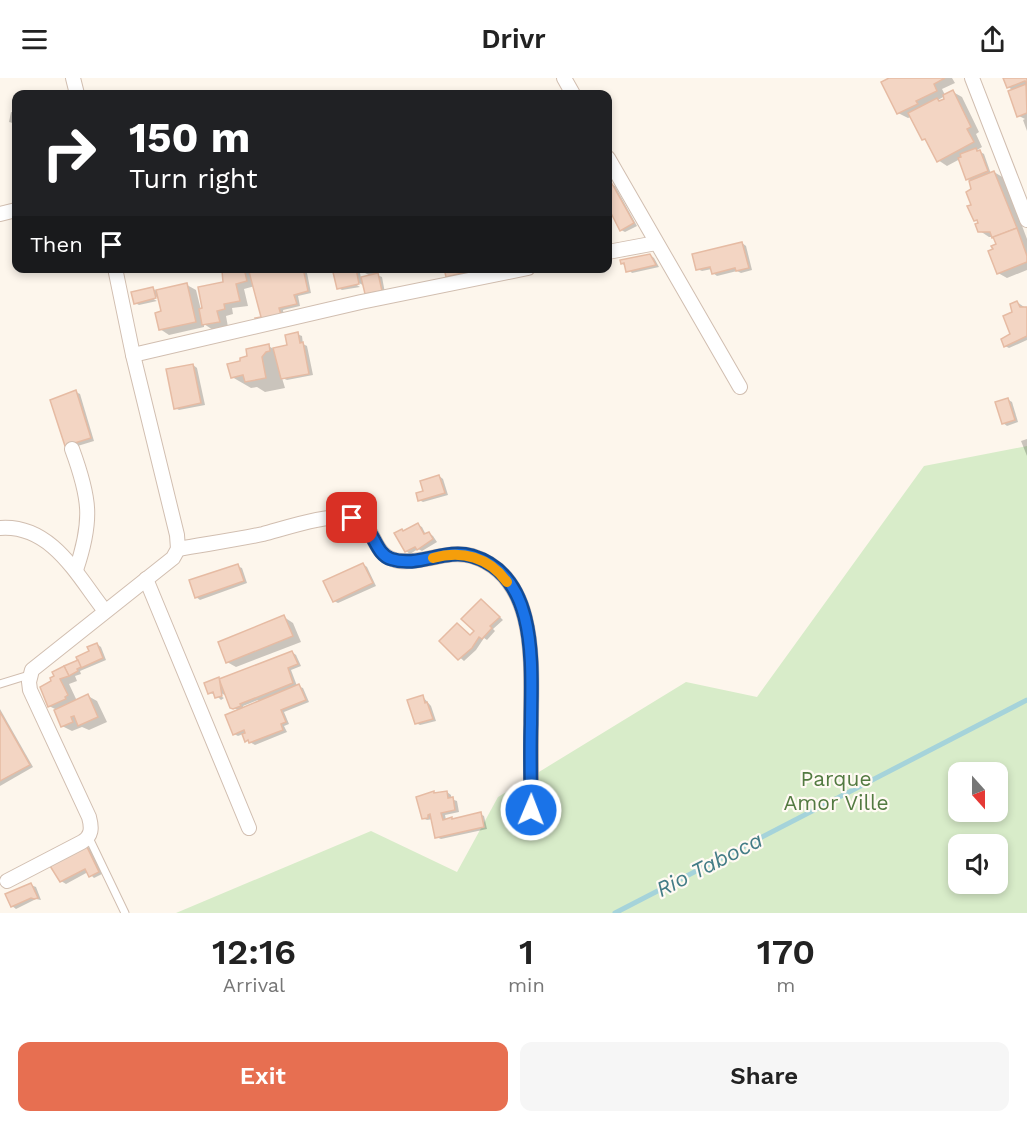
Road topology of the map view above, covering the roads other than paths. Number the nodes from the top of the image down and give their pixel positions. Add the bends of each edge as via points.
1 (972, 78) edge
2 (612, 165) edge
3 (1027, 220) edge
4 (656, 243) junction
5 (612, 251) edge
6 (116, 273) edge
7 (503, 273) edge
8 (133, 355) junction
9 (740, 387) dead end
10 (72, 450) dead end
11 (0, 528) edge
12 (178, 549) junction
13 (76, 570) junction
14 (146, 579) junction
15 (105, 611) junction
16 (29, 675) junction
17 (0, 684) edge
18 (531, 810) dead end
19 (249, 828) dead end
20 (89, 838) junction
21 (7, 880) dead end
22 (125, 913) edge

1 - 3 street
2 - 4 street
4 - 5 street
4 - 9 street
6 - 8 street
7 - 8 street
8 - 12 street
10 - 13 street via 84,480 88,522
11 - 13 street via 47,541
12 - 14 street via 173,558
12 - 18 street via 340,517 360,521 390,559 471,555 491,564 512,588 530,638
13 - 15 street
14 - 15 street
14 - 19 street
15 - 16 street
16 - 17 lane
16 - 20 street via 30,690 92,825
20 - 21 street
20 - 22 lane

